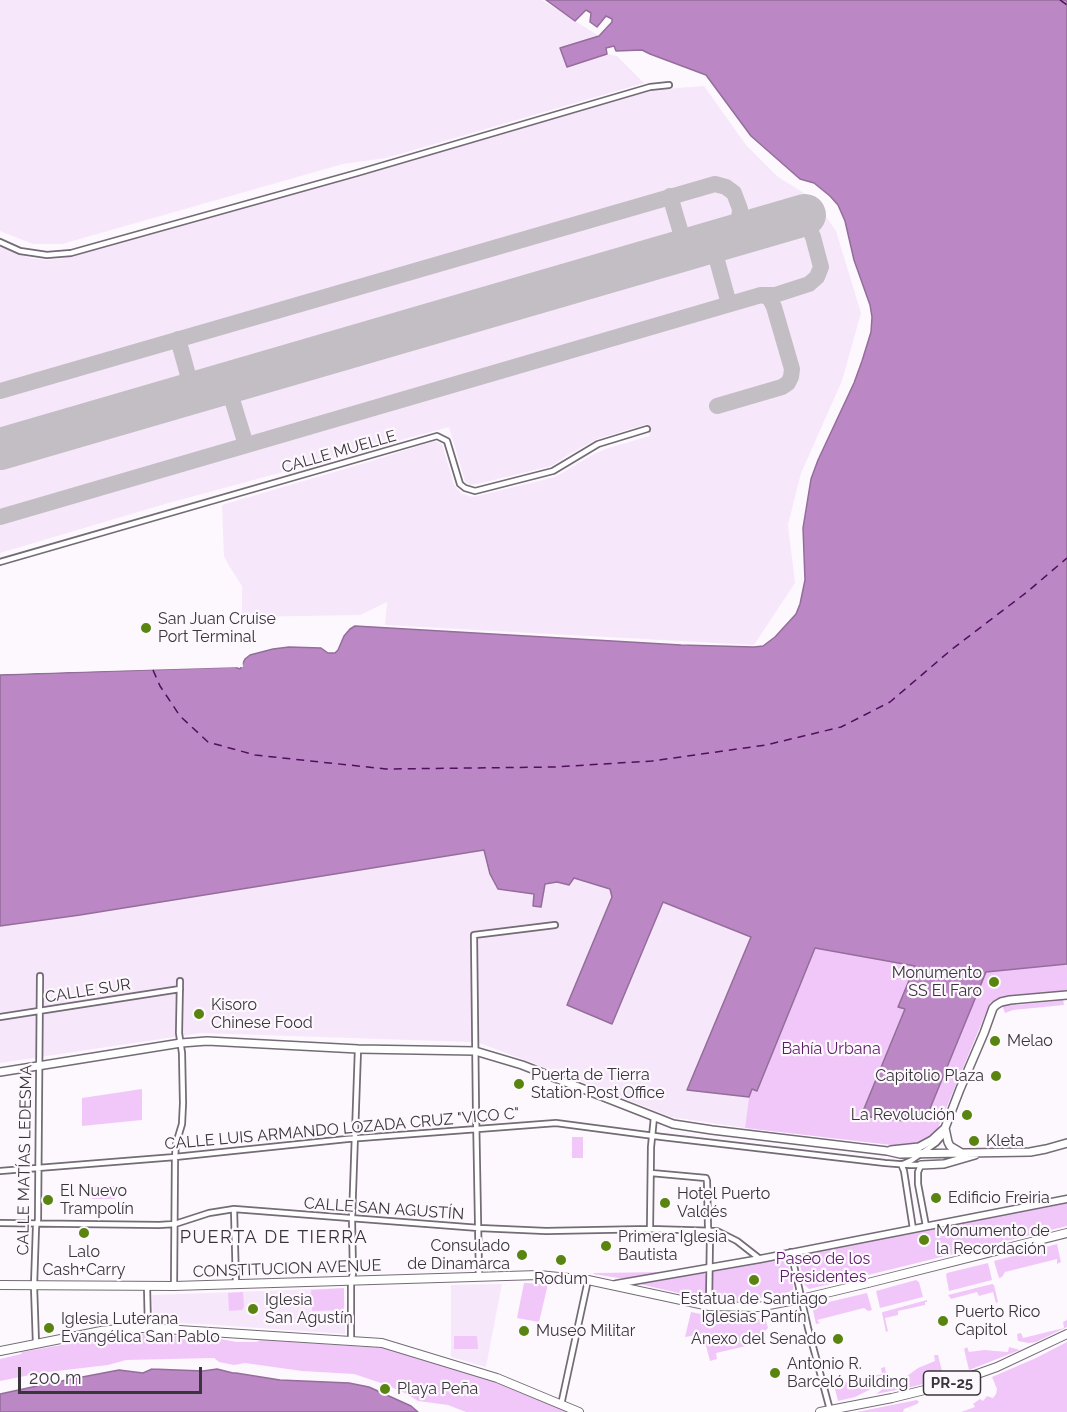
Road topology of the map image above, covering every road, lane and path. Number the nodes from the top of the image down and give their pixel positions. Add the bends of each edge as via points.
1 (669, 85) dead end
2 (0, 242) edge
3 (646, 429) dead end
4 (0, 562) edge
5 (555, 924) dead end
6 (40, 976) dead end
7 (180, 981) dead end
8 (180, 989) junction
9 (1067, 995) edge
10 (40, 1011) junction
11 (0, 1017) edge
12 (181, 1043) junction
13 (358, 1049) junction
14 (475, 1051) junction
15 (39, 1066) junction
16 (0, 1072) edge
17 (654, 1117) junction
18 (945, 1128) junction
19 (476, 1129) junction
20 (651, 1136) junction
21 (354, 1138) junction
22 (1067, 1143) edge
23 (887, 1150) junction
24 (984, 1152) junction
25 (961, 1153) junction
26 (920, 1155) junction
27 (175, 1157) junction
28 (901, 1164) junction
29 (921, 1165) junction
30 (39, 1167) junction
31 (0, 1171) edge
32 (651, 1173) junction
33 (1067, 1198) edge
34 (234, 1209) junction
35 (352, 1219) junction
36 (0, 1223) edge
37 (37, 1224) junction
38 (175, 1224) junction
39 (926, 1226) junction
40 (479, 1228) junction
41 (651, 1229) junction
42 (913, 1229) junction
43 (709, 1231) junction
44 (1067, 1233) edge
45 (791, 1252) junction
46 (760, 1259) junction
47 (710, 1268) junction
48 (479, 1276) junction
49 (351, 1280) junction
50 (588, 1280) junction
51 (236, 1283) junction
52 (0, 1285) edge
53 (612, 1285) junction
54 (34, 1286) junction
55 (147, 1286) junction
56 (174, 1286) junction
57 (801, 1299) junction
58 (708, 1306) junction
59 (148, 1328) junction
60 (1067, 1334) edge
61 (351, 1341) junction
62 (36, 1344) junction
63 (0, 1351) edge
64 (561, 1405) junction
65 (830, 1410) junction
66 (579, 1412) edge
67 (820, 1412) edge

1 - 2 street via 650,87 70,253 20,251
3 - 4 street, CALLE MUELLE via 598,444 554,471 475,490 460,484 447,441 438,436
5 - 14 street via 474,935
6 - 10 street, CALLE MATÍAS LEDESMA
7 - 8 street
8 - 10 street, CALLE SUR
8 - 12 street
9 - 18 main road via 1001,1002 993,1008
10 - 11 street, CALLE SUR
10 - 15 street, CALLE MATÍAS LEDESMA
12 - 13 main road
12 - 15 main road
12 - 27 street via 182,1124
13 - 14 main road
13 - 21 street
14 - 17 main road via 522,1065
14 - 19 street
15 - 16 main road
15 - 30 street, CALLE MATÍAS LEDESMA
17 - 20 street
17 - 23 main road via 712,1130
18 - 23 main road via 919,1147
18 - 25 main road via 948,1142
18 - 26 street via 941,1138
19 - 20 street, CALLE LUIS ARMANDO LOZADA CRUZ "VICO C" via 556,1123
19 - 21 street, CALLE LUIS ARMANDO LOZADA CRUZ "VICO C"
19 - 40 street
20 - 28 street, CALLE LUIS ARMANDO LOZADA CRUZ "VICO C"
20 - 32 street
21 - 27 street, CALLE LUIS ARMANDO LOZADA CRUZ "VICO C"
21 - 35 street
22 - 24 main road via 1030,1152
23 - 26 main road
24 - 25 main road
24 - 29 main road via 944,1164
25 - 26 main road
26 - 28 street
27 - 30 street, CALLE LUIS ARMANDO LOZADA CRUZ "VICO C"
27 - 38 street
28 - 29 street, CALLE LUIS ARMANDO LOZADA CRUZ "VICO C"
28 - 42 street
29 - 39 street via 918,1184
30 - 31 street, CALLE LUIS ARMANDO LOZADA CRUZ "VICO C"
30 - 37 street, CALLE MATÍAS LEDESMA
32 - 41 street
32 - 43 street via 706,1178
33 - 39 street
34 - 35 street, CALLE SAN AGUSTÍN
34 - 38 street, CALLE SAN AGUSTÍN
34 - 51 street
35 - 40 street, CALLE SAN AGUSTÍN
35 - 49 street
36 - 37 street, CALLE SAN AGUSTÍN
37 - 38 street, CALLE SAN AGUSTÍN
37 - 54 street, CALLE MATÍAS LEDESMA
38 - 56 street
39 - 42 street
40 - 41 street, CALLE SAN AGUSTÍN
40 - 48 street
41 - 43 street, CALLE SAN AGUSTÍN
42 - 45 street
43 - 46 street, CALLE SAN AGUSTÍN via 723,1233
43 - 47 street
44 - 57 main road, CONSTITUCION AVENUE
45 - 46 street
45 - 57 street
46 - 47 street
47 - 53 street
47 - 58 street
48 - 49 main road, CONSTITUCION AVENUE
48 - 50 main road, CONSTITUCION AVENUE via 536,1275
49 - 51 main road, CONSTITUCION AVENUE
49 - 61 street
50 - 53 main road, CONSTITUCION AVENUE
50 - 64 street
51 - 56 main road, CONSTITUCION AVENUE
52 - 54 main road, CONSTITUCION AVENUE
53 - 58 main road, CONSTITUCION AVENUE
54 - 55 main road, CONSTITUCION AVENUE
54 - 62 street, CALLE MATÍAS LEDESMA
55 - 56 main road, CONSTITUCION AVENUE
55 - 59 street
57 - 58 main road, CONSTITUCION AVENUE via 758,1307
57 - 65 street
59 - 61 main road
59 - 62 main road via 101,1331
60 - 65 main road, PR-25 via 997,1367 949,1384
61 - 64 main road via 393,1345 497,1378
62 - 63 main road
64 - 66 main road
65 - 67 main road, PR-25

